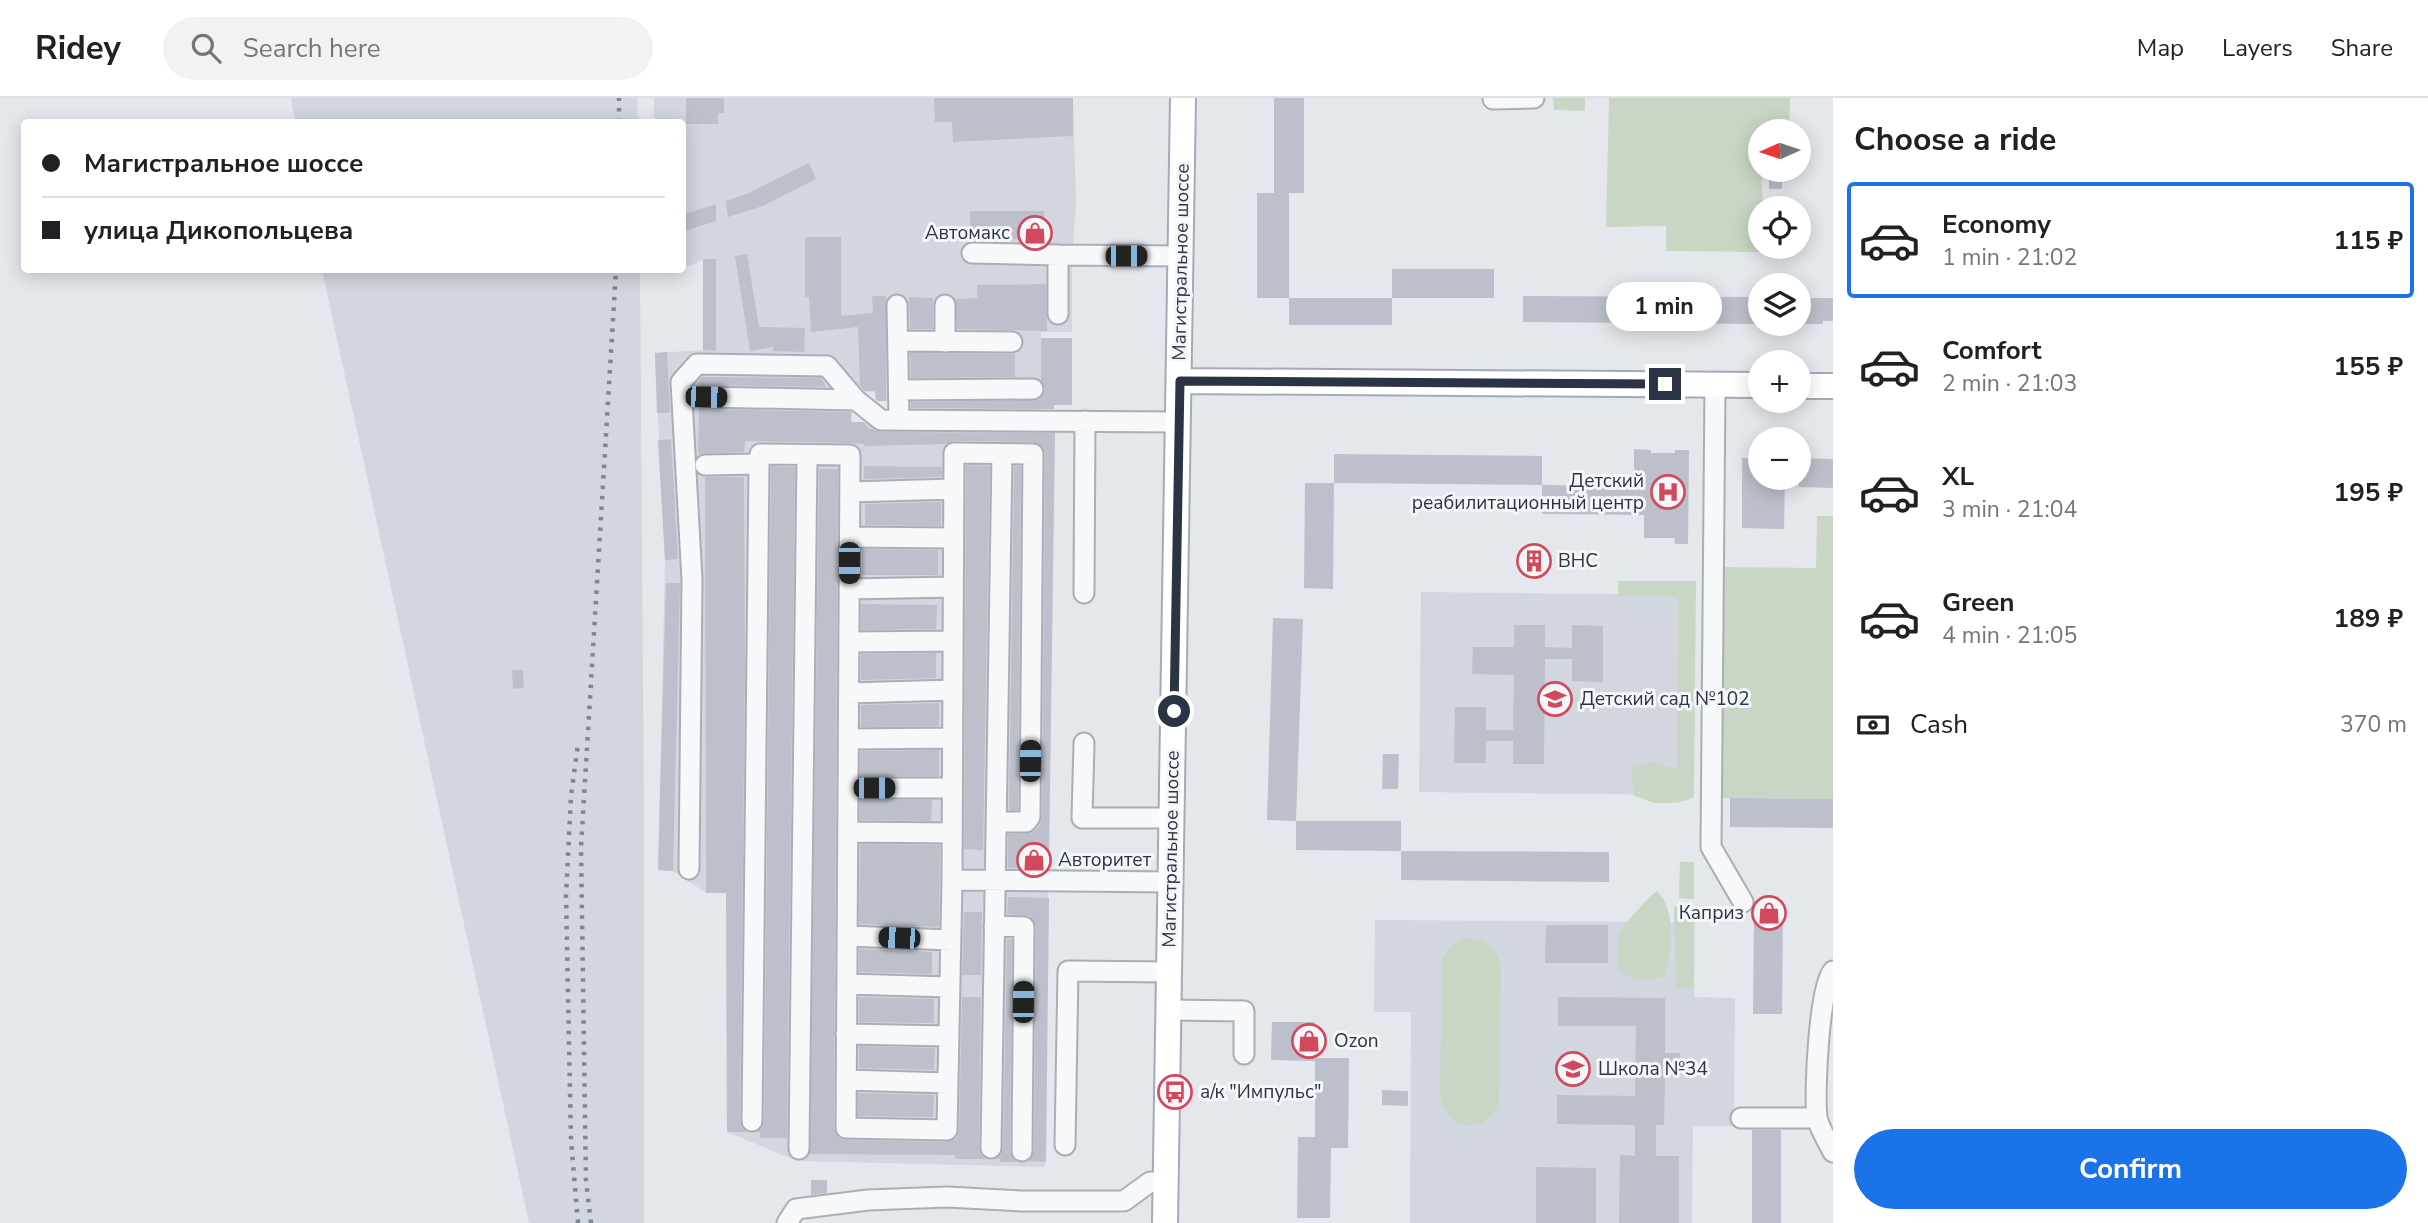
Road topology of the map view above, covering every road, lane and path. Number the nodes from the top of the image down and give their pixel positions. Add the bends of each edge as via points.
1 (1183, 98) edge
2 (1534, 98) edge
3 (1493, 99) edge
4 (972, 253) dead end
5 (1058, 255) junction
6 (1181, 256) junction
7 (897, 304) dead end
8 (945, 305) dead end
9 (1058, 314) dead end
10 (899, 341) junction
11 (945, 342) junction
12 (1012, 342) dead end
13 (1180, 381) junction
14 (1715, 385) junction
15 (1748, 385) edge
16 (1811, 386) edge
17 (1833, 386) edge
18 (1033, 389) dead end
19 (899, 390) junction
20 (706, 397) dead end
21 (856, 400) junction
22 (899, 420) junction
23 (1085, 421) junction
24 (1179, 422) junction
25 (1002, 454) junction
26 (807, 455) junction
27 (759, 464) junction
28 (705, 465) dead end
29 (953, 489) junction
30 (850, 492) junction
31 (850, 537) junction
32 (953, 538) junction
33 (953, 587) junction
34 (849, 589) junction
35 (1084, 593) dead end
36 (953, 640) junction
37 (849, 642) junction
38 (953, 690) junction
39 (849, 693) junction
40 (953, 738) junction
41 (848, 739) junction
42 (1084, 743) dead end
43 (848, 788) junction
44 (952, 788) junction
45 (1172, 818) junction
46 (997, 822) junction
47 (848, 832) junction
48 (952, 833) junction
49 (689, 869) dead end
50 (952, 880) junction
51 (995, 880) junction
52 (1171, 882) junction
53 (1743, 901) dead end
54 (994, 926) junction
55 (847, 936) junction
56 (951, 940) junction
57 (1833, 971) edge
58 (1169, 972) junction
59 (847, 984) junction
60 (950, 987) junction
61 (1169, 1010) junction
62 (846, 1034) junction
63 (949, 1036) junction
64 (1244, 1054) dead end
65 (846, 1080) junction
66 (948, 1083) junction
67 (1741, 1118) dead end
68 (1817, 1118) junction
69 (752, 1121) dead end
70 (1065, 1145) dead end
71 (990, 1148) dead end
72 (799, 1149) dead end
73 (1022, 1151) dead end
74 (1833, 1152) edge
75 (1166, 1182) junction
76 (787, 1223) edge
77 (1165, 1223) edge

1 - 6 main road, Магистральное шоссе
2 - 3 lane
4 - 5 lane
5 - 6 lane
5 - 9 lane
6 - 13 main road, Магистральное шоссе
7 - 10 lane
8 - 11 lane
10 - 11 lane
10 - 19 lane
11 - 12 lane
13 - 14 main road
13 - 24 main road, Магистральное шоссе
14 - 15 main road
14 - 53 lane via 1711,847
16 - 17 main road
18 - 19 lane
19 - 22 lane
20 - 21 lane
21 - 22 lane via 881,420
21 - 49 lane via 827,366 697,364 681,382 692,580
22 - 23 lane
23 - 24 lane
23 - 35 lane
24 - 45 main road, Магистральное шоссе
25 - 29 lane via 954,453
25 - 46 lane
25 - 46 lane via 1033,454 1030,817 1026,822
26 - 27 lane via 760,454
26 - 30 lane via 849,455
26 - 72 lane
27 - 28 lane
27 - 69 lane
29 - 30 lane
29 - 32 lane
30 - 31 lane
31 - 32 lane
31 - 34 lane
32 - 33 lane
33 - 34 lane
33 - 36 lane
34 - 37 lane
36 - 37 lane
36 - 38 lane
37 - 39 lane
38 - 39 lane
38 - 40 lane
39 - 41 lane
40 - 41 lane
40 - 44 lane
41 - 43 lane
42 - 45 lane via 1082,817
43 - 44 lane
43 - 47 lane
44 - 48 lane
45 - 52 main road, Магистральное шоссе
46 - 51 lane
47 - 48 lane
47 - 55 lane
48 - 50 lane
50 - 51 lane
50 - 56 lane
51 - 52 lane
51 - 54 lane
52 - 58 main road, Магистральное шоссе
54 - 71 lane
54 - 73 lane via 1024,927
55 - 56 lane
55 - 59 lane
56 - 60 lane
57 - 68 lane via 1821,1013
58 - 61 main road, Магистральное шоссе
58 - 70 lane via 1069,971
59 - 60 lane
59 - 62 lane
60 - 63 lane
61 - 64 lane via 1244,1011
61 - 75 main road, Магистральное шоссе
62 - 63 lane
62 - 65 lane
63 - 66 lane
65 - 66 lane
65 - 66 lane via 846,1128 947,1130
67 - 68 lane
68 - 74 lane
75 - 76 lane via 1150,1182 1124,1201 868,1200 796,1209
75 - 77 main road, Магистральное шоссе

